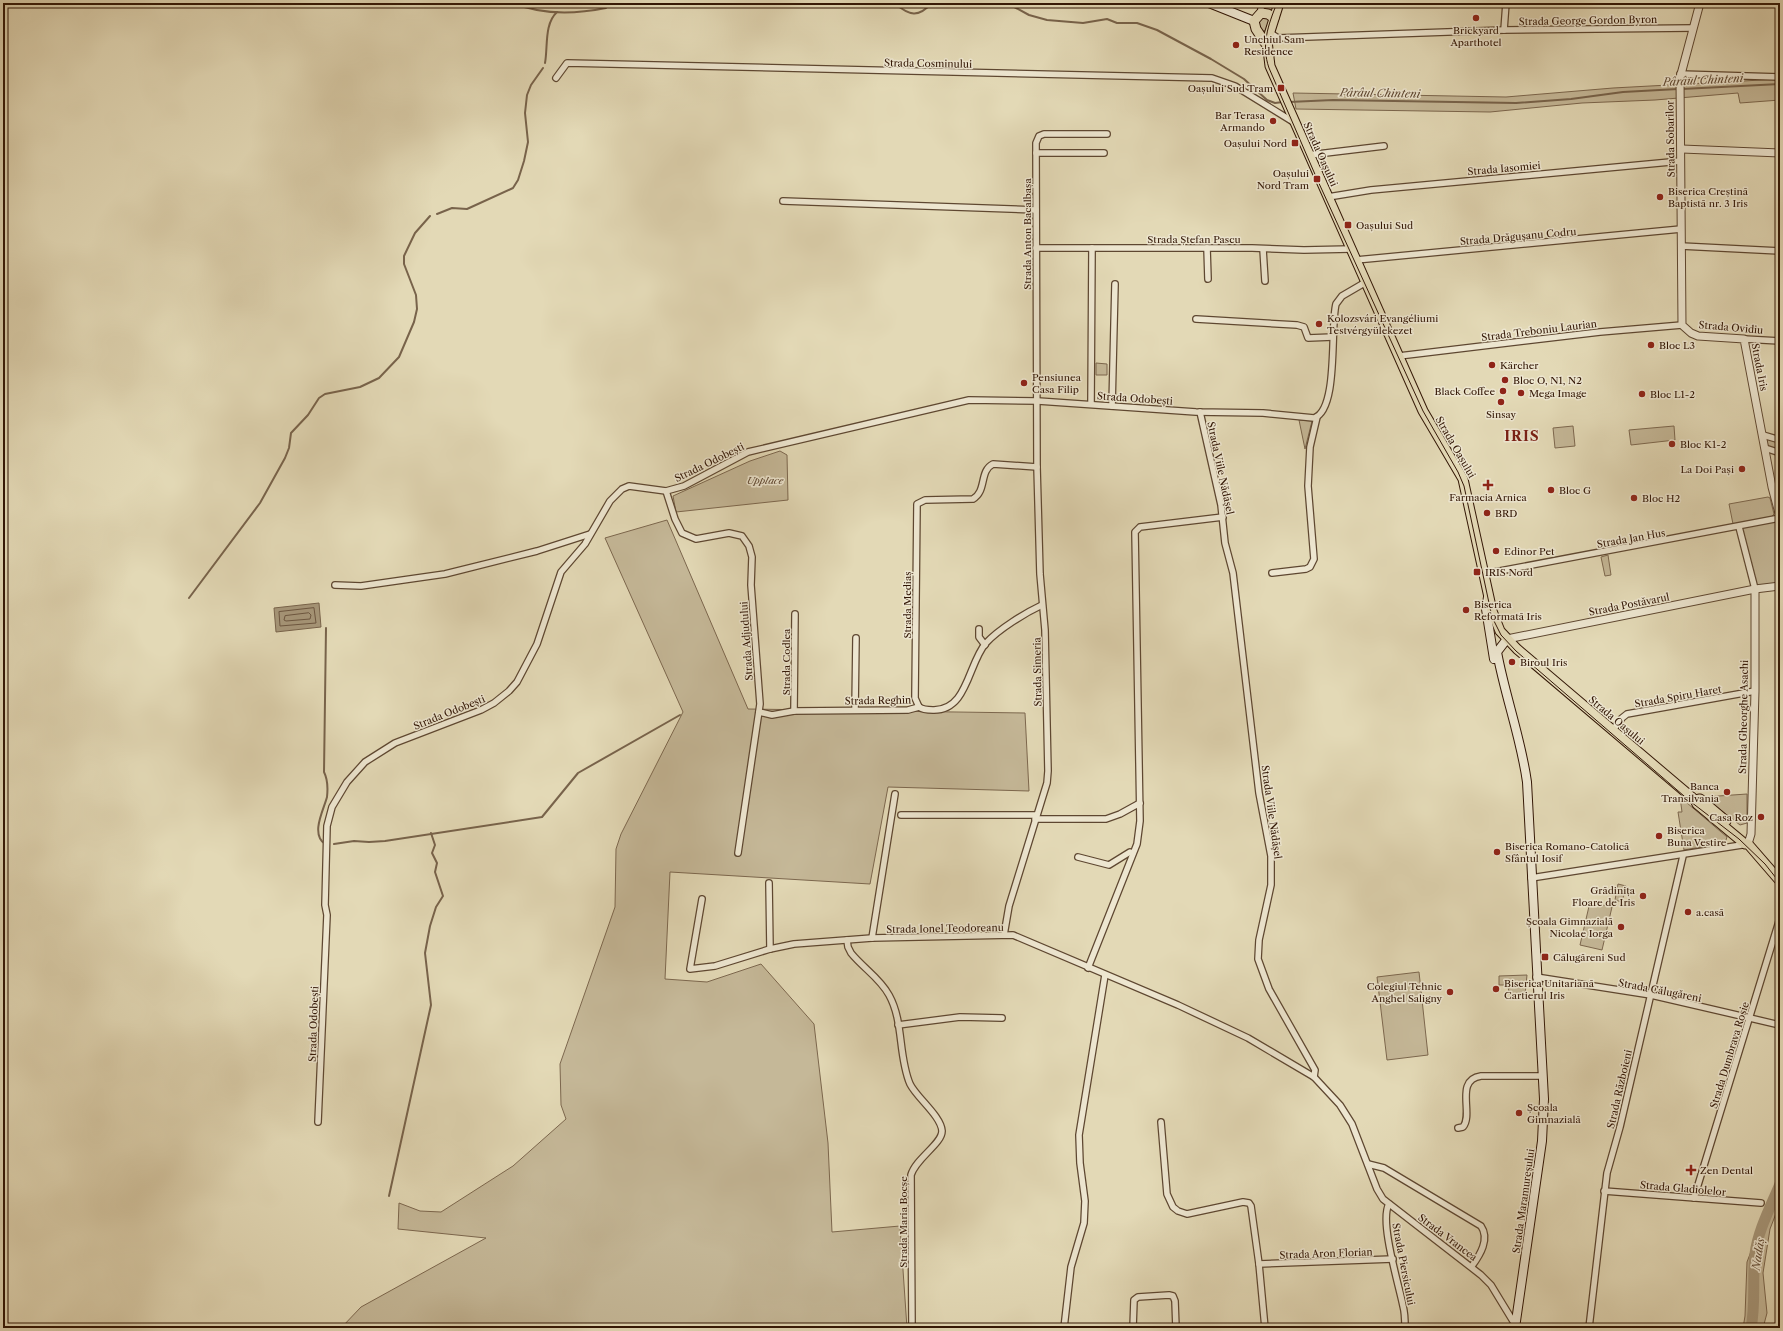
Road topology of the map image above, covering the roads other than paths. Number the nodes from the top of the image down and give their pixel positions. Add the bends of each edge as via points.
1 (1209, 3) edge
2 (1261, 3) edge
3 (1271, 3) edge
4 (1275, 3) edge
5 (1279, 3) edge
6 (1506, 3) edge
7 (1700, 3) edge
8 (1263, 13) junction
9 (1274, 18) junction
10 (1254, 21) junction
11 (1693, 28) junction
12 (1504, 30) junction
13 (1258, 31) junction
14 (1269, 32) junction
15 (1266, 44) junction
16 (1780, 77) edge
17 (556, 78) dead end
18 (1680, 78) junction
19 (1295, 123) junction
20 (1107, 134) dead end
21 (1384, 146) dead end
22 (1682, 149) junction
23 (1036, 153) junction
24 (1104, 153) dead end
25 (1780, 153) edge
26 (1309, 155) junction
27 (1681, 161) junction
28 (1328, 197) junction
29 (783, 201) dead end
30 (1036, 210) junction
31 (1681, 229) junction
32 (1681, 246) junction
33 (1036, 248) junction
34 (1092, 248) junction
35 (1207, 248) junction
36 (1263, 248) junction
37 (1351, 249) junction
38 (1780, 251) edge
39 (1356, 260) junction
40 (1208, 279) dead end
41 (1265, 281) dead end
42 (1366, 282) junction
43 (1115, 284) dead end
44 (1196, 319) dead end
45 (1682, 325) junction
46 (1333, 337) junction
47 (1744, 339) junction
48 (1780, 341) edge
49 (1399, 356) junction
50 (1038, 401) junction
51 (1091, 404) junction
52 (1112, 406) junction
53 (1200, 412) junction
54 (1317, 417) junction
55 (1763, 435) junction
56 (1780, 440) edge
57 (1765, 448) junction
58 (1780, 453) edge
59 (1037, 467) junction
60 (666, 491) junction
61 (1223, 518) junction
62 (1780, 518) edge
63 (1738, 527) junction
64 (590, 534) junction
65 (1272, 574) dead end
66 (1484, 574) junction
67 (335, 585) dead end
68 (1780, 586) edge
69 (1755, 588) junction
70 (1488, 595) junction
71 (1042, 605) junction
72 (795, 614) dead end
73 (979, 629) dead end
74 (1500, 631) junction
75 (856, 638) dead end
76 (1507, 639) junction
77 (1491, 643) junction
78 (985, 645) junction
79 (1499, 668) junction
80 (1755, 691) junction
81 (919, 707) junction
82 (855, 710) junction
83 (794, 711) junction
84 (759, 712) junction
85 (1612, 730) junction
86 (895, 794) dead end
87 (1140, 803) junction
88 (901, 815) dead end
89 (1036, 817) junction
90 (1748, 844) junction
91 (738, 853) dead end
92 (1133, 853) junction
93 (1682, 856) junction
94 (1078, 857) dead end
95 (1531, 878) junction
96 (1780, 881) edge
97 (769, 883) dead end
98 (702, 899) dead end
99 (1780, 918) edge
100 (1004, 936) junction
101 (872, 938) junction
102 (847, 940) junction
103 (770, 949) junction
104 (1088, 968) junction
105 (1105, 975) junction
106 (1536, 977) junction
107 (1650, 995) junction
108 (1750, 1017) junction
109 (1002, 1018) dead end
110 (1780, 1024) edge
111 (898, 1025) junction
112 (1314, 1076) junction
113 (1542, 1076) junction
114 (318, 1122) dead end
115 (1161, 1122) dead end
116 (1458, 1128) dead end
117 (1368, 1164) junction
118 (1604, 1191) junction
119 (1694, 1198) junction
120 (1762, 1203) dead end
121 (1389, 1204) junction
122 (1392, 1259) junction
123 (1260, 1264) junction
124 (1472, 1266) junction
125 (1517, 1327) edge
126 (912, 1328) edge
127 (1064, 1328) edge
128 (1133, 1328) edge
129 (1176, 1328) edge
130 (1265, 1328) edge
131 (1405, 1328) edge
132 (1589, 1328) edge

1 - 10 main road
2 - 8 street
3 - 4 main road
4 - 8 main road
5 - 9 main road
6 - 12 street
7 - 11 street, Strada Sobarilor
8 - 9 main road
8 - 10 main road
9 - 14 main road
10 - 13 main road via 1254,27
11 - 12 street, Strada George Gordon Byron
11 - 18 street, Strada Sobarilor
12 - 14 street, Strada George Gordon Byron via 1280,38
13 - 14 main road via 1263,34
13 - 15 main road, Strada Oașului
14 - 15 main road, Strada Oașului
15 - 19 main road, Strada Oașului via 1268,60
16 - 18 street
17 - 19 street, Strada Cosminului via 567,63 1212,78 1235,86
18 - 22 street, Strada Sobarilor
19 - 26 main road, Strada Oașului
20 - 23 street, Strada Anton Bacalbașa via 1044,134 1037,139
21 - 26 street
22 - 25 street
22 - 27 street, Strada Sobarilor
23 - 24 street
23 - 30 street, Strada Anton Bacalbașa
26 - 28 main road, Strada Oașului
27 - 28 street, Strada Iasomiei via 1371,190
27 - 31 street, Strada Sobarilor
28 - 37 main road, Strada Oașului
29 - 30 street
30 - 33 street, Strada Anton Bacalbașa
31 - 32 street, Strada Sobarilor
31 - 39 street, Strada Drăgușanu Codru
32 - 38 street
32 - 45 street, Strada Sobarilor
33 - 34 street, Strada Ștefan Pascu
33 - 50 street, Strada Anton Bacalbașa
34 - 35 street, Strada Ștefan Pascu
34 - 51 street
35 - 36 street, Strada Ștefan Pascu
35 - 40 street
36 - 37 street, Strada Ștefan Pascu
36 - 41 street
37 - 39 main road, Strada Oașului
39 - 42 main road, Strada Oașului
42 - 46 street via 1338,300 1334,309
42 - 49 main road, Strada Oașului
43 - 52 street
44 - 46 street via 1300,326 1305,328 1308,338
45 - 47 street, Strada Ovidiu via 1698,336
45 - 49 street, Strada Treboniu Laurian
46 - 54 street via 1330,390 1323,410
47 - 48 street, Strada Ovidiu
47 - 55 street, Strada Iris
49 - 66 main road, Strada Oașului via 1431,426 1463,479
50 - 51 street, Strada Odobești
50 - 59 street, Strada Simeria
50 - 60 street, Strada Odobești via 969,400 834,431 748,452 684,486
51 - 52 street, Strada Odobești
52 - 53 street, Strada Odobești
53 - 54 street, Strada Odobești
53 - 61 street, Strada Viile Nădășel
54 - 65 street via 1310,447 1308,486 1314,558 1310,567 1306,569
55 - 56 street
55 - 57 street, Strada Iris
57 - 58 street
57 - 62 street, Strada Iris
59 - 71 street, Strada Simeria
59 - 81 street, Strada Mediaș via 993,464 986,470 983,487 973,499 925,500 917,504 915,698
60 - 64 street, Strada Odobești via 629,486 622,489 610,501
60 - 84 street, Strada Adjudului via 682,533 696,539 729,533 742,536 749,546 752,557 751,585
61 - 87 street via 1140,528 1135,532
61 - 112 street, Strada Viile Nădășel via 1225,543 1236,594 1259,793 1271,856 1271,885 1259,940 1258,959 1269,989 1315,1070
62 - 63 street, Strada Jan Hus
63 - 66 street, Strada Jan Hus
63 - 69 street
64 - 67 street via 537,551 445,574 361,586
64 - 114 street, Strada Odobești via 585,544 561,572 537,644 517,682 509,691 481,710 395,742 376,754 355,772 332,807 327,826 327,915
66 - 70 main road, Strada Oașului
68 - 69 street, Strada Postăvarul
69 - 76 street, Strada Postăvarul
69 - 80 street, Strada Gheorghe Asachi
70 - 74 main road, Strada Oașului via 1494,620
70 - 77 main road via 1486,609
71 - 78 street, Strada Reghin via 1001,631
71 - 89 street, Strada Simeria via 1045,630 1048,771 1047,783
72 - 83 street, Strada Codlea
73 - 78 street via 979,637
74 - 76 main road, Strada Oașului
74 - 77 main road
75 - 82 street
76 - 79 main road, Strada Maramureșului via 1497,652
76 - 85 main road, Strada Oașului
77 - 79 main road via 1494,661
78 - 81 street, Strada Reghin via 962,690 950,707 940,710
79 - 95 main road, Strada Maramureșului via 1525,770
80 - 85 street, Strada Spiru Haret via 1628,714
80 - 90 street, Strada Gheorghe Asachi via 1751,834
81 - 82 street, Strada Reghin via 908,710
82 - 83 street, Strada Reghin
83 - 84 street, Strada Reghin via 772,715
84 - 91 street, Strada Adjudului
85 - 90 main road, Strada Oașului via 1695,800 1700,799 1748,839
86 - 101 street
87 - 89 street via 1106,819
87 - 92 street via 1139,833
88 - 89 street
89 - 100 street, Strada Simeria via 1009,906
90 - 93 street
90 - 96 main road, Strada Oașului
92 - 94 street via 1130,852 1109,865
92 - 104 street
93 - 95 street
93 - 107 street, Strada Războieni
95 - 106 main road, Strada Maramureșului
97 - 103 street
98 - 103 street, Strada Ionel Teodoreanu via 690,969 715,966
99 - 108 street, Strada Dumbrava Roșie
100 - 101 street, Strada Ionel Teodoreanu
100 - 104 street, Strada Ionel Teodoreanu via 1026,940
101 - 102 street, Strada Ionel Teodoreanu
102 - 103 street, Strada Ionel Teodoreanu via 794,944
102 - 111 street, Strada Maria Bocșe via 851,953 882,984 890,997
104 - 105 street, Strada Ionel Teodoreanu
105 - 112 street, Strada Ionel Teodoreanu via 1248,1038
105 - 127 street via 1079,1135 1085,1201 1084,1223 1071,1267
106 - 107 street, Strada Călugăreni
106 - 113 main road, Strada Maramureșului
107 - 108 street, Strada Călugăreni
107 - 118 street, Strada Războieni
108 - 110 street, Strada Călugăreni
108 - 119 street, Strada Dumbrava Roșie
109 - 111 street via 960,1016
111 - 126 street, Strada Maria Bocșe via 903,1064 911,1086 938,1120 942,1131 939,1139 914,1167 911,1175
112 - 117 street, Strada Viile Nădășel via 1340,1105 1352,1124
113 - 116 street via 1474,1078 1468,1085 1466,1096 1466,1123
113 - 125 main road, Strada Maramureșului via 1542,1141
115 - 123 street via 1167,1194 1173,1208 1187,1214 1237,1203 1249,1203 1252,1208
117 - 121 street, Strada Vrancea via 1379,1194
117 - 124 street via 1384,1168 1481,1226 1484,1232 1483,1246
118 - 119 street, Strada Gladiolelor
118 - 132 street, Strada Războieni
119 - 120 street, Strada Gladiolelor
121 - 122 street, Strada Piersicului via 1385,1213
121 - 124 street, Strada Vrancea
122 - 123 street, Strada Aron Florian
122 - 131 street, Strada Piersicului
123 - 130 street
124 - 125 street, Strada Vrancea via 1491,1285
128 - 129 street via 1132,1303 1136,1298 1171,1295 1175,1300

